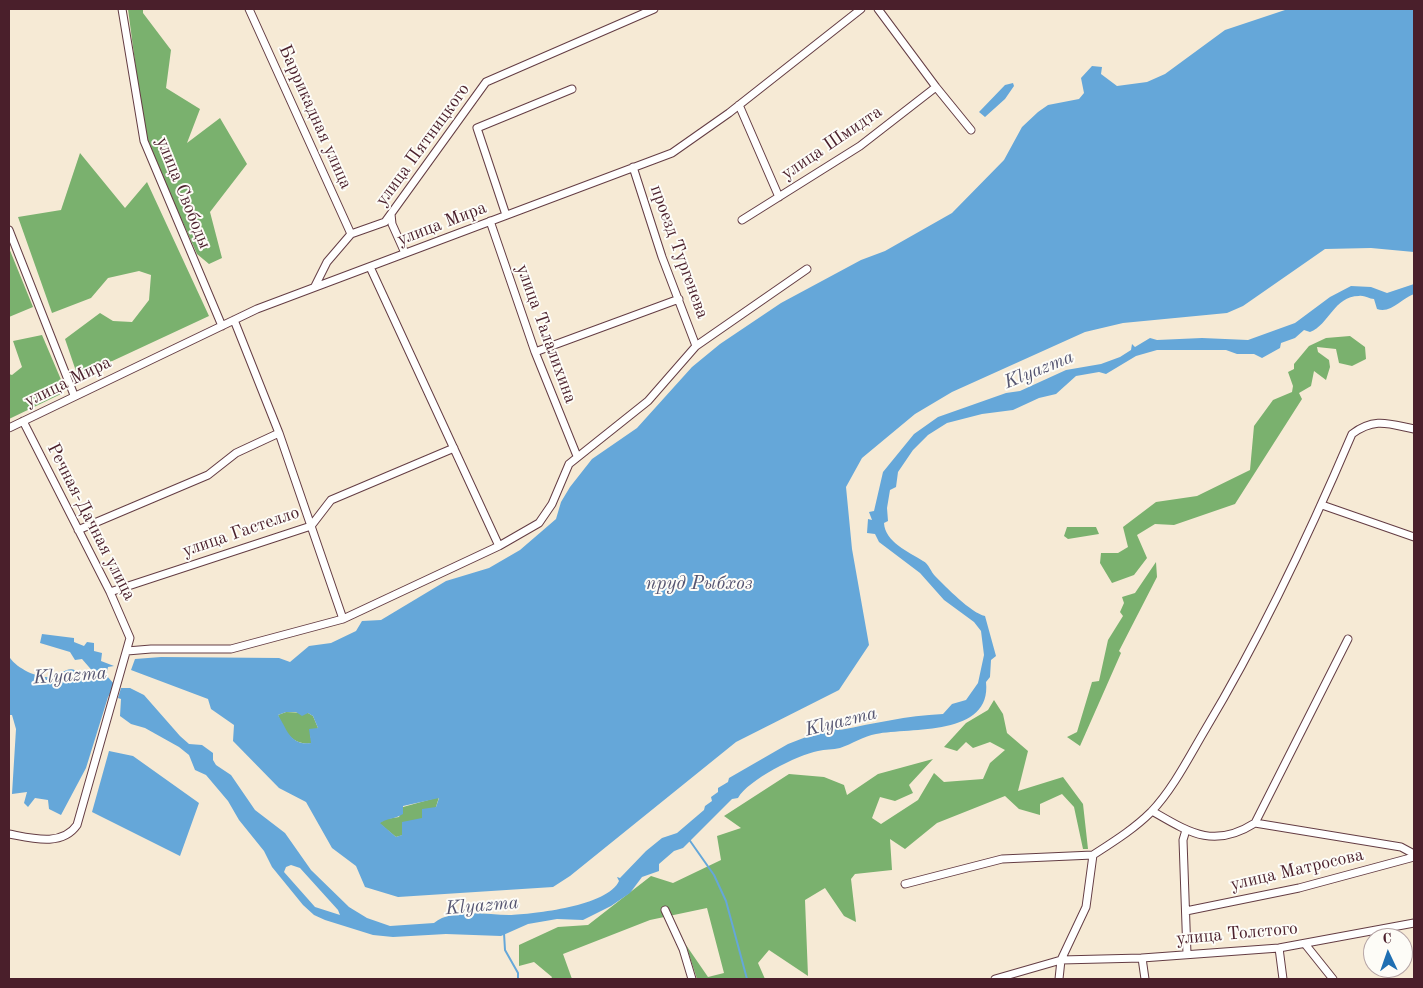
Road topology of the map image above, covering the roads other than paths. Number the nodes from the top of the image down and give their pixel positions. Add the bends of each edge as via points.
1 (122, 9) edge
2 (249, 9) edge
3 (654, 9) edge
4 (861, 9) edge
5 (878, 9) edge
6 (936, 87) junction
7 (572, 89) dead end
8 (739, 105) junction
9 (971, 130) dead end
10 (633, 167) junction
11 (779, 197) junction
12 (391, 214) junction
13 (506, 215) junction
14 (742, 220) dead end
15 (490, 221) junction
16 (9, 230) edge
17 (351, 234) junction
18 (406, 253) junction
19 (370, 267) junction
20 (807, 269) dead end
21 (315, 286) junction
22 (679, 299) junction
23 (234, 320) junction
24 (222, 326) junction
25 (696, 346) junction
26 (535, 352) junction
27 (74, 395) junction
28 (24, 421) junction
29 (9, 428) edge
30 (1414, 429) edge
31 (279, 434) junction
32 (454, 448) junction
33 (576, 456) junction
34 (1322, 505) junction
35 (311, 526) junction
36 (78, 530) junction
37 (1414, 537) edge
38 (499, 546) junction
39 (110, 592) junction
40 (343, 619) junction
41 (1348, 639) dead end
42 (127, 652) junction
43 (1152, 811) junction
44 (1256, 823) junction
45 (1186, 830) junction
46 (9, 834) edge
47 (1093, 855) junction
48 (1414, 855) edge
49 (905, 884) dead end
50 (665, 910) dead end
51 (1186, 911) junction
52 (1414, 924) edge
53 (1305, 944) junction
54 (1279, 948) junction
55 (1187, 954) junction
56 (1142, 958) junction
57 (1061, 960) junction
58 (692, 979) edge
59 (995, 979) edge
60 (1059, 979) edge
61 (1145, 979) edge
62 (1282, 979) edge
63 (1334, 979) edge

1 - 24 street, улица Свободы via 144,141
2 - 17 street, Баррикадная улица
3 - 12 street, улица Пятницкого via 486,82
4 - 8 street, улица Мира
5 - 6 street
6 - 9 street
6 - 11 street, улица Шмидта via 860,146
7 - 13 street via 478,128
8 - 10 street, улица Мира via 672,152
8 - 11 street
10 - 13 street, улица Мира
10 - 22 street, проезд Тургенева
11 - 14 street, улица Шмидта
12 - 17 street, улица Пятницкого via 385,222
12 - 18 street via 392,224
13 - 15 street, улица Мира
15 - 18 street, улица Мира
15 - 26 street, улица Талалихина
16 - 27 street
17 - 21 street via 327,262
18 - 19 street, улица Мира
19 - 21 street, улица Мира
19 - 32 street
20 - 25 street
21 - 23 street, улица Мира
22 - 25 street, проезд Тургенева
22 - 26 street
23 - 24 street, улица Мира
23 - 31 street
24 - 27 street, улица Мира
25 - 33 street via 648,401
26 - 33 street, улица Талалихина
27 - 28 street, улица Мира
28 - 29 street, улица Мира
28 - 36 street, Речная-Дачная улица
30 - 34 street via 1378,422 1364,425 1352,434
31 - 35 street
31 - 36 street via 236,453 208,475
32 - 35 street, улица Гастелло via 331,500
32 - 38 street
33 - 38 street via 568,464 552,504 539,523
34 - 37 street
34 - 43 street via 1235,680 1179,774
35 - 39 street, улица Гастелло
35 - 40 street
36 - 39 street, Речная-Дачная улица
38 - 40 street
39 - 42 street, Речная-Дачная улица via 130,638
40 - 42 street via 230,649
41 - 44 street
42 - 46 street via 72,833 58,839
43 - 45 street
43 - 47 street
44 - 45 street via 1237,834 1215,838
44 - 48 street via 1401,846
45 - 51 street via 1182,840
47 - 49 street via 1002,859
47 - 57 street via 1086,907
48 - 51 street, улица Матросова via 1299,888
50 - 58 street via 683,949
51 - 55 street
52 - 53 street, улица Толстого
53 - 54 street, улица Толстого
53 - 63 street
54 - 55 street, улица Толстого
54 - 62 street
55 - 56 street, улица Толстого
56 - 57 street, улица Толстого
56 - 61 street
57 - 59 street, улица Толстого
57 - 60 street

